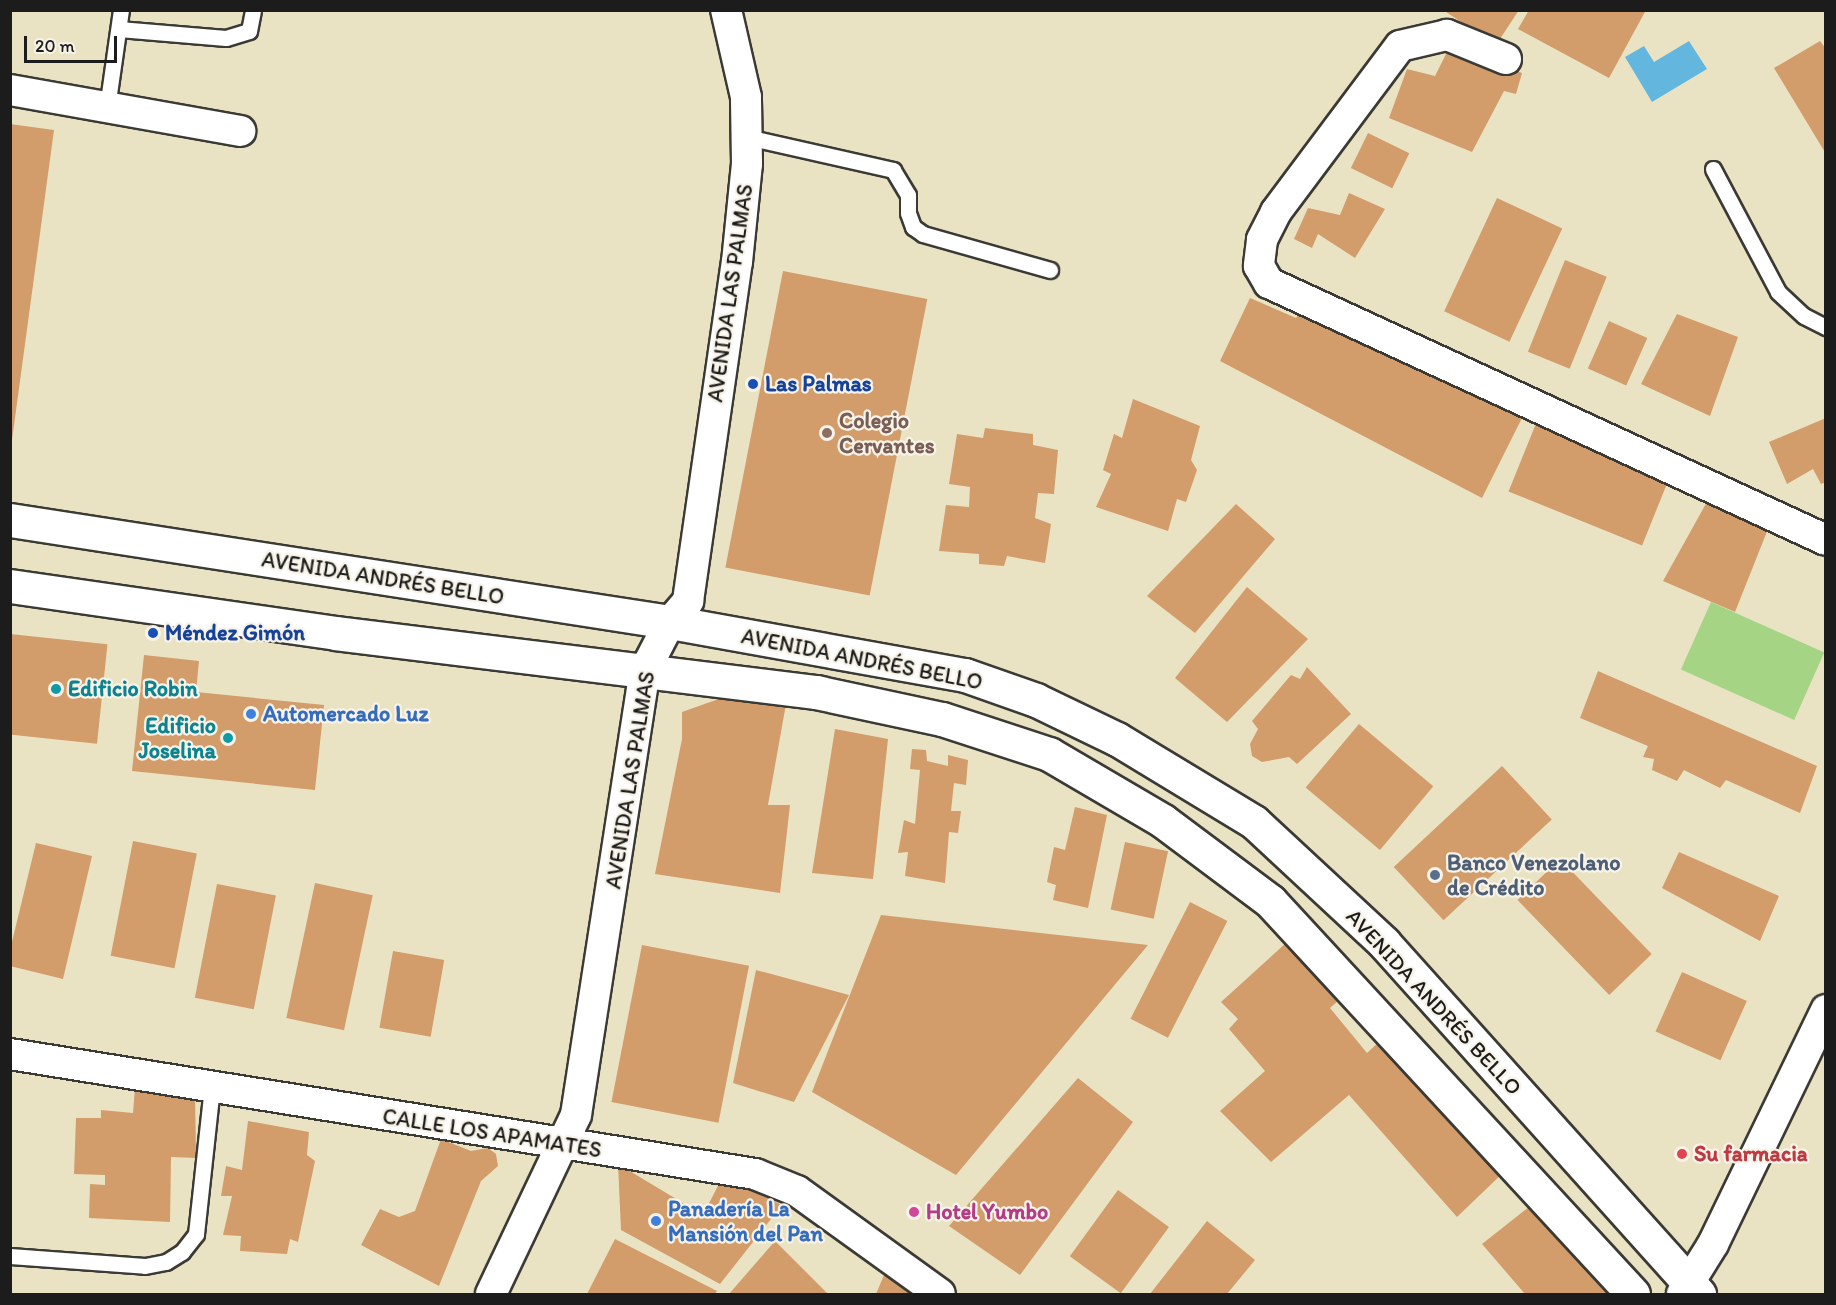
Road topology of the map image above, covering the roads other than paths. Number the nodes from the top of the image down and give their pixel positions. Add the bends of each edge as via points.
1 (121, 10) edge
2 (254, 10) edge
3 (726, 10) edge
4 (118, 29) junction
5 (1506, 59) dead end
6 (10, 90) edge
7 (107, 108) junction
8 (240, 131) dead end
9 (747, 137) junction
10 (1713, 169) dead end
11 (1050, 270) dead end
12 (1826, 327) edge
13 (10, 520) edge
14 (1826, 540) edge
15 (10, 586) edge
16 (670, 622) junction
17 (645, 670) junction
18 (1826, 1010) edge
19 (10, 1054) edge
20 (212, 1087) junction
21 (565, 1145) junction
22 (10, 1256) edge
23 (1690, 1291) edge
24 (491, 1294) edge
25 (940, 1294) edge
26 (1634, 1294) edge

1 - 4 lane
2 - 4 lane via 249,31 226,38
3 - 9 street, AVENIDA LAS PALMAS via 746,97
4 - 7 lane
5 - 14 street via 1447,35 1400,46 1276,212 1262,240 1259,266 1269,283
6 - 7 street
7 - 8 street
9 - 11 lane via 893,170 908,195 913,227 923,234
9 - 16 street, AVENIDA LAS PALMAS via 737,262 688,601
10 - 12 lane via 1778,292 1804,316
13 - 16 street, AVENIDA ANDRÉS BELLO
15 - 17 street, AVENIDA ANDRÉS BELLO via 335,633
16 - 17 street, AVENIDA LAS PALMAS
16 - 23 street, AVENIDA ANDRÉS BELLO via 964,675 997,686 1117,739 1254,822 1384,943
17 - 21 street, AVENIDA LAS PALMAS via 576,1115
17 - 26 street, AVENIDA ANDRÉS BELLO via 816,692 942,718 1049,754 1114,790 1209,853 1270,901
18 - 23 street
19 - 20 street, CALLE LOS APAMATES
20 - 21 street, CALLE LOS APAMATES
20 - 22 lane via 196,1234 182,1252 166,1262 145,1266
21 - 24 street, AVENIDA LAS PALMAS
21 - 25 street, CALLE LOS APAMATES via 755,1174 786,1186

